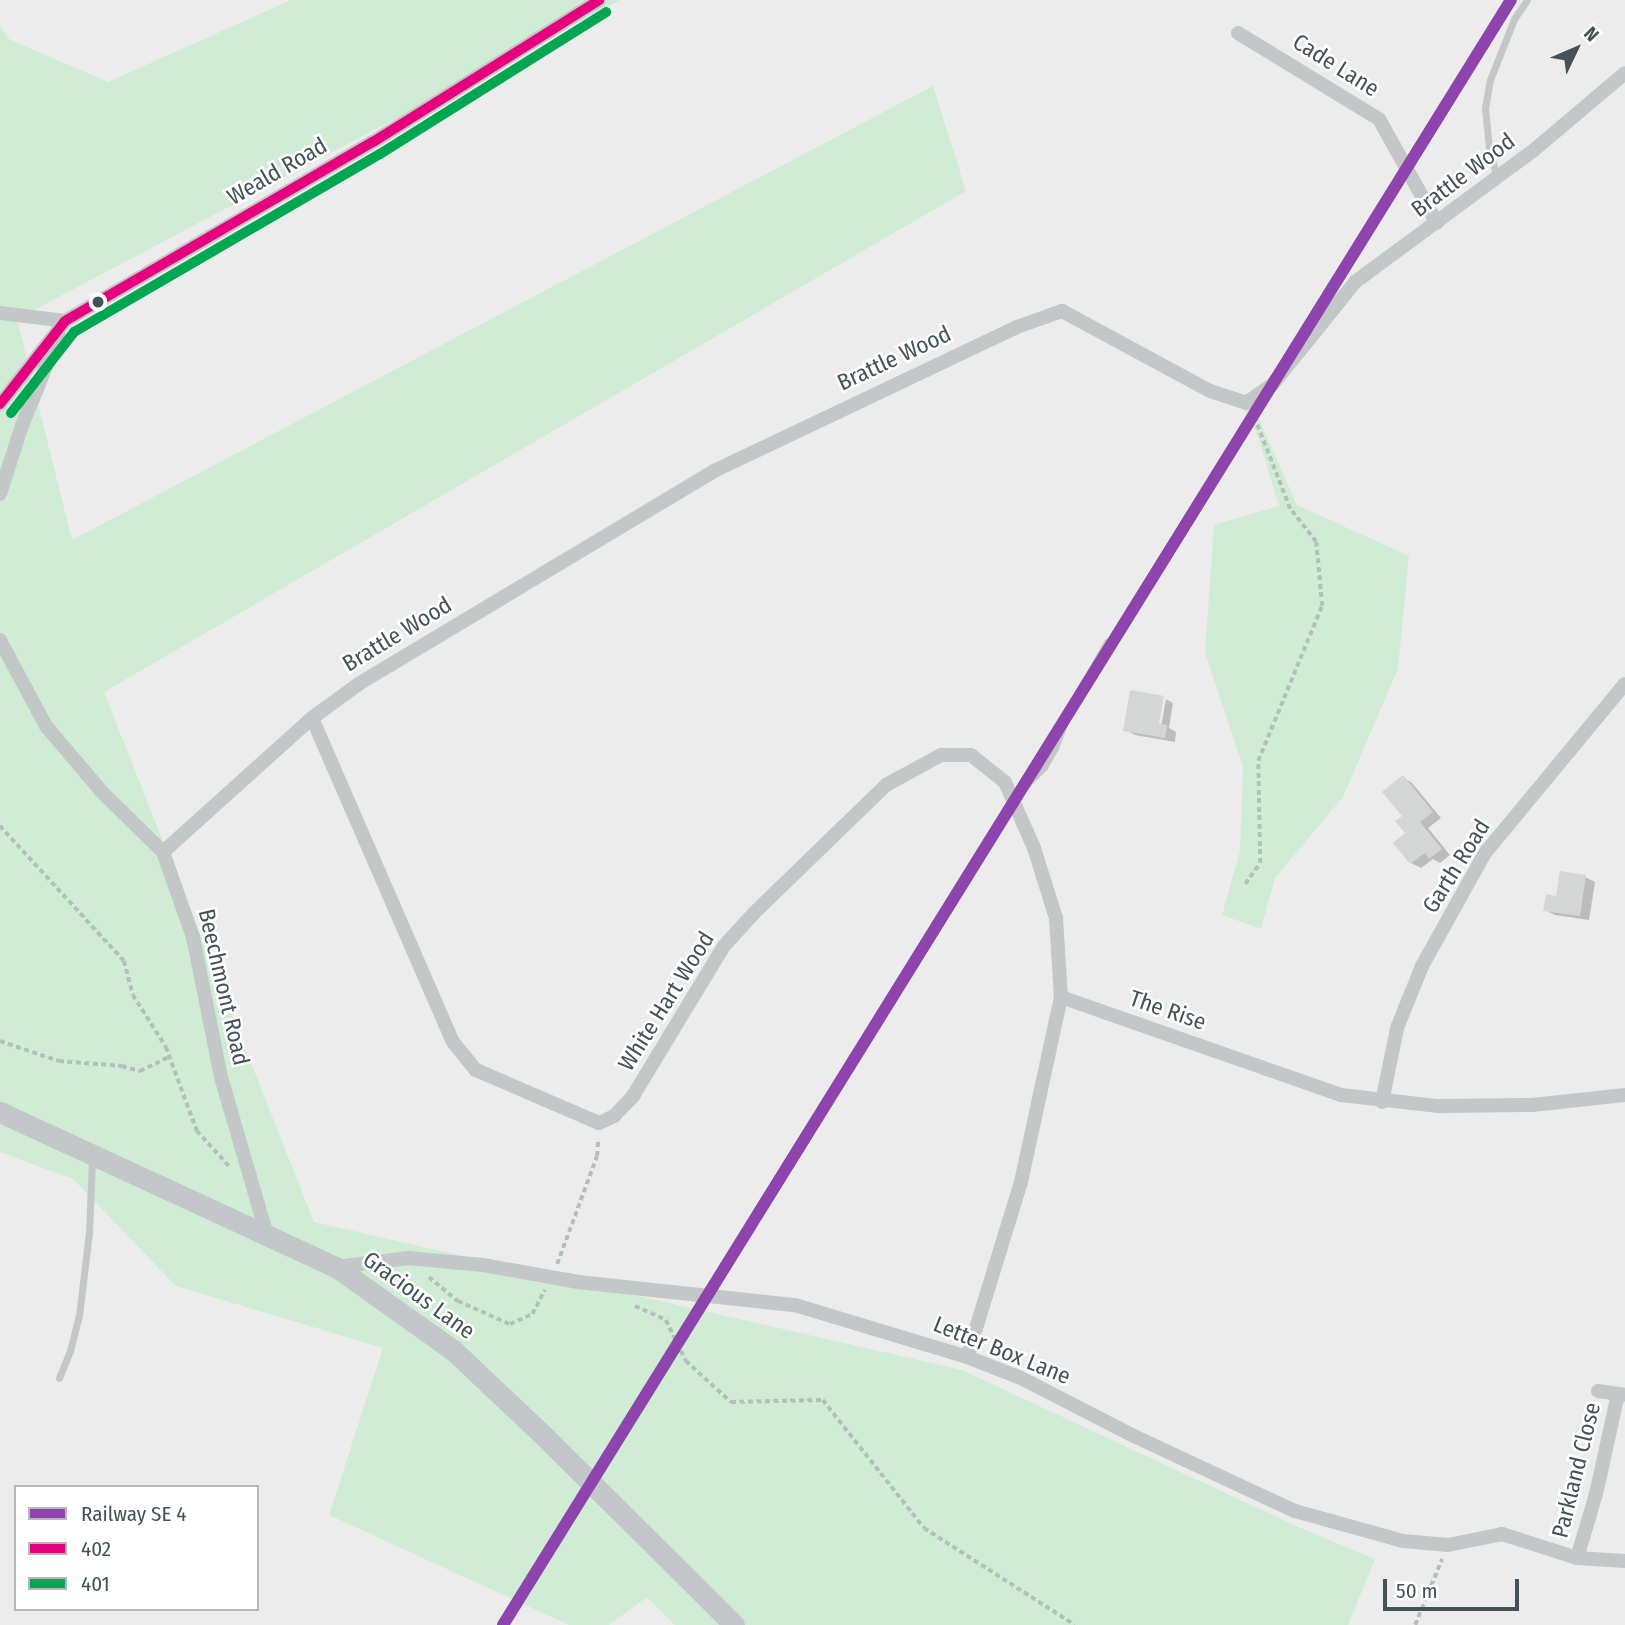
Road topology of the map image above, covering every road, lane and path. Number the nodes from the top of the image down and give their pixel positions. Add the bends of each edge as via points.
1 (599, 0) edge
2 (1527, 0) edge
3 (1238, 33) dead end
4 (1625, 73) edge
5 (1497, 178) junction
6 (1437, 223) junction
7 (0, 313) edge
8 (65, 321) junction
9 (1246, 403) junction
10 (0, 404) edge
11 (0, 494) edge
12 (0, 640) edge
13 (1107, 642) dead end
14 (1625, 684) edge
15 (312, 718) junction
16 (1010, 796) junction
17 (0, 826) edge
18 (163, 852) junction
19 (1245, 884) dead end
20 (1061, 997) junction
21 (0, 1041) edge
22 (170, 1057) junction
23 (1625, 1095) edge
24 (1382, 1102) junction
25 (0, 1112) edge
26 (599, 1123) junction
27 (92, 1155) junction
28 (230, 1168) dead end
29 (266, 1232) junction
30 (408, 1258) junction
31 (336, 1267) junction
32 (552, 1277) junction
33 (632, 1304) dead end
34 (967, 1357) junction
35 (59, 1378) dead end
36 (1598, 1391) dead end
37 (1621, 1394) edge
38 (1448, 1545) junction
39 (1577, 1558) junction
40 (1625, 1561) edge
41 (734, 1625) edge
42 (1075, 1625) edge
43 (1415, 1625) edge

1 - 8 street, Weald Road via 373,142
2 - 5 lane via 1514,19 1490,80 1485,108
3 - 6 street, Cade Lane via 1379,119
4 - 5 street, Brattle Wood
5 - 6 street, Brattle Wood
6 - 9 street, Brattle Wood via 1355,282 1272,385
7 - 8 street
8 - 10 street, Weald Road
8 - 11 street via 21,428
9 - 15 street, Brattle Wood via 1210,391 1062,311 1017,327 716,470 360,683
9 - 19 path via 1262,432 1290,509 1317,542 1322,606 1258,761 1259,863
12 - 18 street, Beechmont Road via 46,726 102,792
13 - 16 lane via 1072,703 1044,767
14 - 24 street, Garth Road via 1485,853 1422,966 1397,1028
15 - 18 street, Brattle Wood
15 - 26 street via 453,1042 476,1070
16 - 20 street, White Hart Wood via 1034,848 1056,918
16 - 26 street, White Hart Wood via 1004,782 971,755 941,755 886,785 724,946 633,1096 614,1116
17 - 22 path via 124,961 133,995
18 - 29 street, Beechmont Road via 193,937 221,1077
20 - 24 street, The Rise via 1341,1095
20 - 34 street via 1021,1182
21 - 22 path via 59,1060 140,1071
22 - 28 path via 197,1131
23 - 24 street, The Rise via 1532,1105
25 - 27 street, Gracious Lane
26 - 32 path via 597,1156
27 - 29 street, Gracious Lane
27 - 35 lane via 79,1316
29 - 31 street, Gracious Lane
30 - 31 street, Letter Box Lane
30 - 32 street, Letter Box Lane
30 - 32 path via 458,1301 510,1324 532,1314
31 - 41 street, Gracious Lane via 453,1350
32 - 34 street, Letter Box Lane via 795,1305
33 - 42 path via 666,1320 686,1361 732,1402 823,1400 923,1528
34 - 38 street, Letter Box Lane via 1059,1395 1136,1437 1296,1510 1403,1541
36 - 37 street, Parkland Close
37 - 39 street, Parkland Close
38 - 39 street, Letter Box Lane via 1502,1534
38 - 43 path
39 - 40 street, Letter Box Lane

